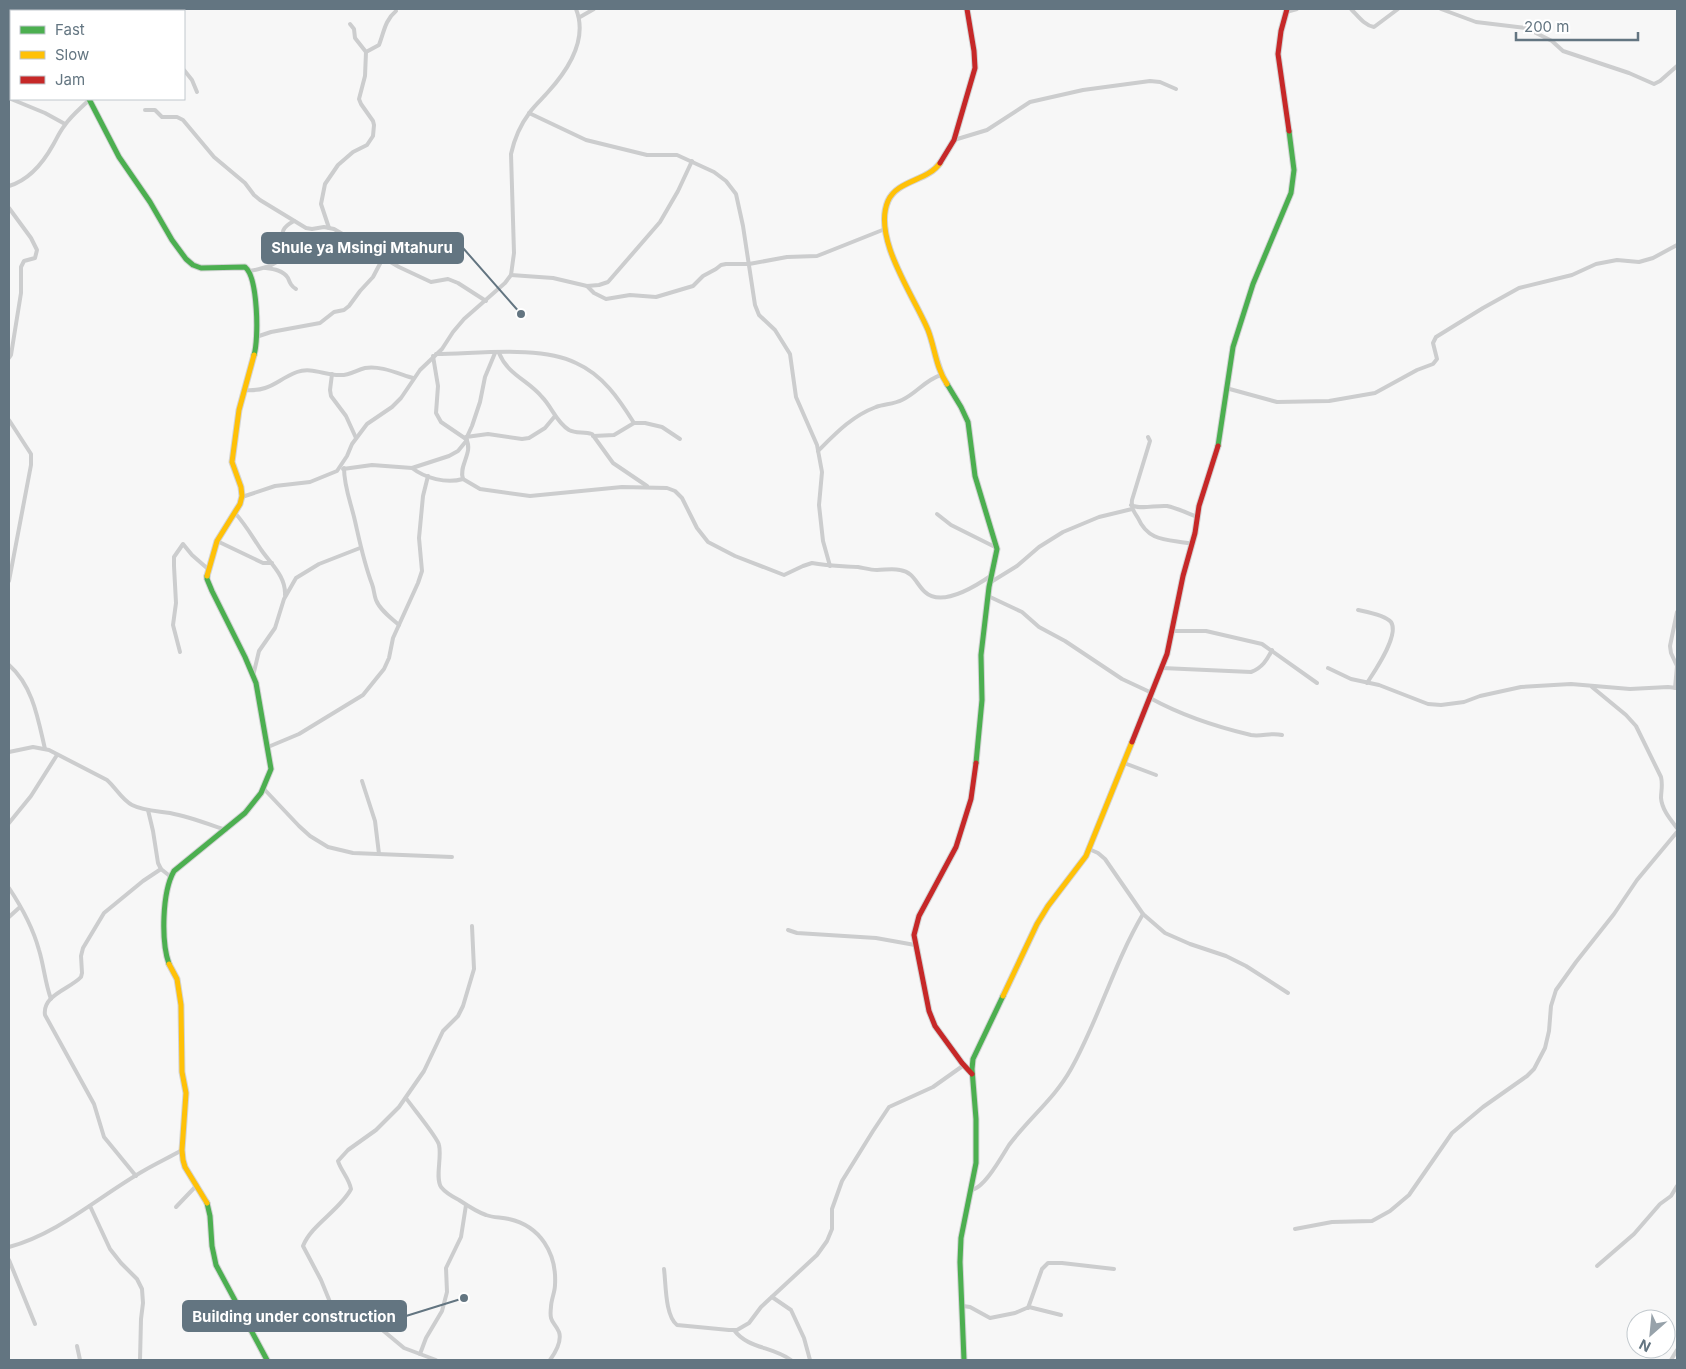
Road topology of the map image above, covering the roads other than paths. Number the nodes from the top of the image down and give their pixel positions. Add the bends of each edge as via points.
1 (576, 9) edge
2 (594, 9) edge
3 (967, 9) edge
4 (1297, 9) edge
5 (1351, 9) edge
6 (1398, 9) edge
7 (1441, 9) edge
8 (1287, 10) edge
9 (396, 11) dead end
10 (580, 17) junction
11 (350, 24) dead end
12 (366, 52) junction
13 (1677, 66) edge
14 (185, 71) edge
15 (1176, 89) dead end
16 (197, 92) dead end
17 (15, 100) edge
18 (88, 100) edge
19 (90, 100) edge
20 (145, 110) dead end
21 (529, 113) junction
22 (65, 124) junction
23 (954, 140) junction
24 (692, 161) junction
25 (9, 186) edge
26 (9, 208) edge
27 (294, 221) junction
28 (330, 228) junction
29 (886, 229) junction
30 (1677, 245) edge
31 (383, 258) junction
32 (749, 264) junction
33 (264, 268) junction
34 (250, 271) junction
35 (511, 275) junction
36 (586, 286) junction
37 (296, 289) dead end
38 (486, 300) junction
39 (256, 337) junction
40 (497, 353) junction
41 (435, 355) junction
42 (9, 358) edge
43 (332, 374) junction
44 (941, 375) junction
45 (413, 378) junction
46 (1226, 388) junction
47 (244, 390) junction
48 (555, 416) junction
49 (9, 420) edge
50 (634, 423) junction
51 (593, 436) junction
52 (356, 438) junction
53 (1148, 438) dead end
54 (466, 439) junction
55 (680, 439) dead end
56 (818, 451) junction
57 (344, 468) junction
58 (412, 468) junction
59 (338, 470) junction
60 (428, 476) junction
61 (462, 479) junction
62 (649, 487) junction
63 (242, 497) junction
64 (1132, 507) junction
65 (235, 513) junction
66 (937, 514) dead end
67 (1197, 517) junction
68 (218, 542) junction
69 (1192, 544) junction
70 (360, 548) junction
71 (996, 548) junction
72 (272, 564) junction
73 (830, 566) junction
74 (208, 569) junction
75 (992, 575) junction
76 (9, 581) edge
77 (990, 582) junction
78 (285, 596) junction
79 (988, 596) junction
80 (1358, 610) dead end
81 (1677, 612) edge
82 (399, 625) junction
83 (1172, 631) junction
84 (1272, 650) junction
85 (180, 652) dead end
86 (9, 665) edge
87 (1162, 668) junction
88 (1328, 668) dead end
89 (253, 676) junction
90 (1317, 683) dead end
91 (1367, 683) junction
92 (1590, 686) junction
93 (1676, 688) edge
94 (1151, 696) junction
95 (1282, 735) dead end
96 (268, 748) junction
97 (45, 749) junction
98 (9, 752) edge
99 (57, 755) junction
100 (1124, 763) junction
101 (1156, 775) dead end
102 (362, 781) dead end
103 (264, 789) junction
104 (148, 810) junction
105 (9, 823) edge
106 (226, 830) junction
107 (1677, 830) edge
108 (1089, 849) junction
109 (379, 854) junction
110 (452, 857) dead end
111 (161, 869) junction
112 (171, 877) junction
113 (9, 888) edge
114 (20, 907) junction
115 (1142, 914) junction
116 (9, 918) edge
117 (472, 926) dead end
118 (788, 930) dead end
119 (915, 945) junction
120 (1288, 993) dead end
121 (51, 999) junction
122 (964, 1065) junction
123 (972, 1074) junction
124 (406, 1098) junction
125 (182, 1150) junction
126 (136, 1176) junction
127 (197, 1185) junction
128 (1677, 1186) edge
129 (971, 1190) junction
130 (466, 1205) junction
131 (90, 1206) junction
132 (176, 1207) dead end
133 (1295, 1229) dead end
134 (9, 1247) edge
135 (9, 1260) edge
136 (1597, 1266) dead end
137 (1114, 1269) dead end
138 (664, 1270) dead end
139 (772, 1297) junction
140 (963, 1306) junction
141 (1028, 1308) junction
142 (1061, 1314) dead end
143 (35, 1324) dead end
144 (734, 1330) junction
145 (77, 1346) dead end
146 (1677, 1350) edge
147 (420, 1354) junction
148 (80, 1360) edge
149 (140, 1360) edge
150 (266, 1360) edge
151 (436, 1360) edge
152 (550, 1360) edge
153 (791, 1360) edge
154 (810, 1360) edge
155 (964, 1360) edge
156 (1671, 1360) edge

1 - 10 street
2 - 10 street
3 - 23 street via 975,68
4 - 8 street
5 - 6 street via 1363,22 1374,27
7 - 13 street via 1476,22 1526,28 1552,41 1563,51 1629,72 1654,84
8 - 46 street via 1278,54 1293,181 1239,327
9 - 12 street via 385,26 380,44
10 - 21 street via 578,42 572,58 557,82
11 - 12 street via 355,38
12 - 28 street via 365,76 359,99 373,121 373,136 367,145 338,165 325,184 321,204
14 - 16 street
15 - 23 street via 1160,82 1150,82 1057,95 1030,102 987,130
17 - 22 street
18 - 22 street
19 - 34 street via 119,158 189,261 201,268 238,266
20 - 27 street via 155,110 162,117 183,120 214,157 245,182 254,196
21 - 24 street via 586,140 631,152 677,155
21 - 35 street via 517,134 511,154 514,239
22 - 25 street via 37,168
23 - 29 street via 938,166 900,188 888,200
24 - 32 street via 714,172 736,194
24 - 36 street via 654,231 608,282
26 - 42 street via 37,250 35,258 24,261 21,267 21,293
27 - 28 street via 312,230
27 - 33 street via 283,230 282,256
28 - 31 street
29 - 32 street via 817,256 787,257
29 - 44 street via 906,288 928,330
30 - 46 street via 1639,262 1617,260 1596,264 1572,275 1519,288 1434,339 1436,360 1433,364 1375,393 1329,401 1277,402
31 - 38 street via 431,282 448,279 458,283
31 - 39 street via 373,277 344,310 334,312 320,323
32 - 36 street via 721,265 693,286 656,297 630,295 606,299
32 - 56 street via 755,305 759,315 775,330 790,354 796,397
33 - 34 street
33 - 37 street via 284,273
34 - 39 street via 255,291
35 - 36 street via 552,278
35 - 38 street via 506,284
38 - 41 street via 464,319
39 - 47 street
40 - 41 street
40 - 48 street via 506,366 543,397
40 - 50 street via 532,353 577,363 614,392
40 - 54 street
41 - 45 street
41 - 54 street via 436,412 441,422
43 - 45 street via 345,375 365,368 377,368
43 - 47 street via 305,370 262,390
43 - 52 street via 330,396 346,416
44 - 56 street via 902,400 859,414
44 - 71 street via 968,422 975,476
45 - 52 street via 401,398 367,424
46 - 67 street via 1218,449
47 - 63 street via 232,462
48 - 51 street via 570,430 588,432
48 - 54 street via 545,428 529,438 488,434
49 - 76 street via 31,454
50 - 51 street via 614,435
50 - 55 street via 662,427
51 - 62 street via 613,463
52 - 59 street
53 - 64 street via 1150,441
54 - 58 street via 458,451 449,456
54 - 61 street via 468,453
56 - 73 street via 822,472 819,506
57 - 58 street via 372,465
57 - 59 street
57 - 70 street via 344,482
58 - 60 street
59 - 63 street via 310,482 275,486
60 - 61 street via 443,480
60 - 82 street via 419,538 422,571
61 - 62 street via 480,489 530,496
62 - 73 street via 675,491 708,542 735,556 784,576 812,563
63 - 65 street
64 - 67 street via 1166,506
64 - 69 street via 1140,524 1155,538
64 - 77 street via 1099,516 1063,532
65 - 68 street
65 - 72 street
66 - 71 street
67 - 69 street
68 - 72 street
68 - 74 street
69 - 83 street
70 - 78 street via 304,572 296,578
70 - 82 street via 376,600
71 - 75 street
72 - 78 street via 281,576
73 - 75 street via 900,570 915,578 924,591 939,598 967,591
74 - 85 street via 183,544 174,557 176,603 173,625
74 - 89 street via 208,584
75 - 77 street
77 - 79 street
78 - 89 street via 274,628 259,651
79 - 94 street via 1022,612 1039,627
79 - 119 street via 980,655 981,712 971,799 956,848 919,916
80 - 91 street via 1386,618 1393,629 1389,646
81 - 93 street via 1670,646 1677,666
82 - 96 street via 384,669 363,694 299,734
83 - 84 street via 1220,633 1262,644
83 - 87 street
84 - 87 street via 1259,669 1251,672
84 - 90 street
86 - 97 street via 22,678 29,692
87 - 94 street
88 - 91 street
89 - 96 street
91 - 92 street via 1428,704 1441,705 1521,687
92 - 93 street
92 - 107 street via 1636,726 1660,777 1664,807
94 - 95 street via 1167,707 1241,732 1259,736
94 - 100 street
96 - 103 street via 271,768
97 - 98 street via 33,747
97 - 99 street
99 - 104 street via 108,780 131,804
99 - 105 street
100 - 101 street
100 - 108 street
102 - 109 street via 375,821
103 - 106 street
103 - 109 street via 310,836 328,847 353,853
104 - 106 street via 182,816
104 - 111 street
106 - 112 street via 174,871
107 - 133 street via 1556,990 1545,1048 1534,1069 1452,1133 1409,1195 1390,1211 1372,1221 1332,1222
108 - 115 street via 1105,860
108 - 123 street via 1037,924 975,1052
109 - 110 street
111 - 112 street
111 - 121 street via 104,912 83,948 81,977
112 - 125 street via 166,897 165,952 177,979 181,1006 186,1093
113 - 114 street
114 - 116 street
114 - 121 street via 34,934
115 - 120 street via 1166,933 1226,956
115 - 129 street via 1071,1070 1049,1101 1013,1140 985,1181 979,1188
117 - 124 street via 474,969 463,1006 455,1021 443,1031 424,1071
118 - 119 street
119 - 122 street via 930,1016
121 - 126 street via 45,1005 45,1015 94,1104 104,1137
122 - 123 street
122 - 139 street via 933,1087 889,1107 842,1181 832,1209 832,1228 827,1241
123 - 129 street via 976,1163
124 - 130 street via 438,1140 441,1187
124 - 147 street via 376,1130 338,1160 351,1188 303,1246 330,1302 340,1310 374,1323 404,1348
125 - 126 street
125 - 127 street via 183,1160
126 - 131 street
127 - 132 street
127 - 150 street via 207,1202 216,1265
128 - 136 street via 1634,1234
129 - 140 street via 961,1238
130 - 147 street via 461,1237 446,1268 447,1292 442,1312
130 - 152 street via 488,1216 508,1218 530,1228 543,1240 552,1262 555,1285 551,1320 560,1337
131 - 134 street via 64,1224
131 - 149 street via 110,1249 140,1283 143,1303
135 - 143 street
137 - 141 street via 1048,1263 1042,1270
138 - 144 street via 667,1301 674,1323
139 - 144 street via 750,1322
139 - 154 street via 791,1310
140 - 141 street via 990,1318
140 - 155 street
141 - 142 street
144 - 153 street via 745,1341
145 - 148 street
146 - 156 street
147 - 151 street

